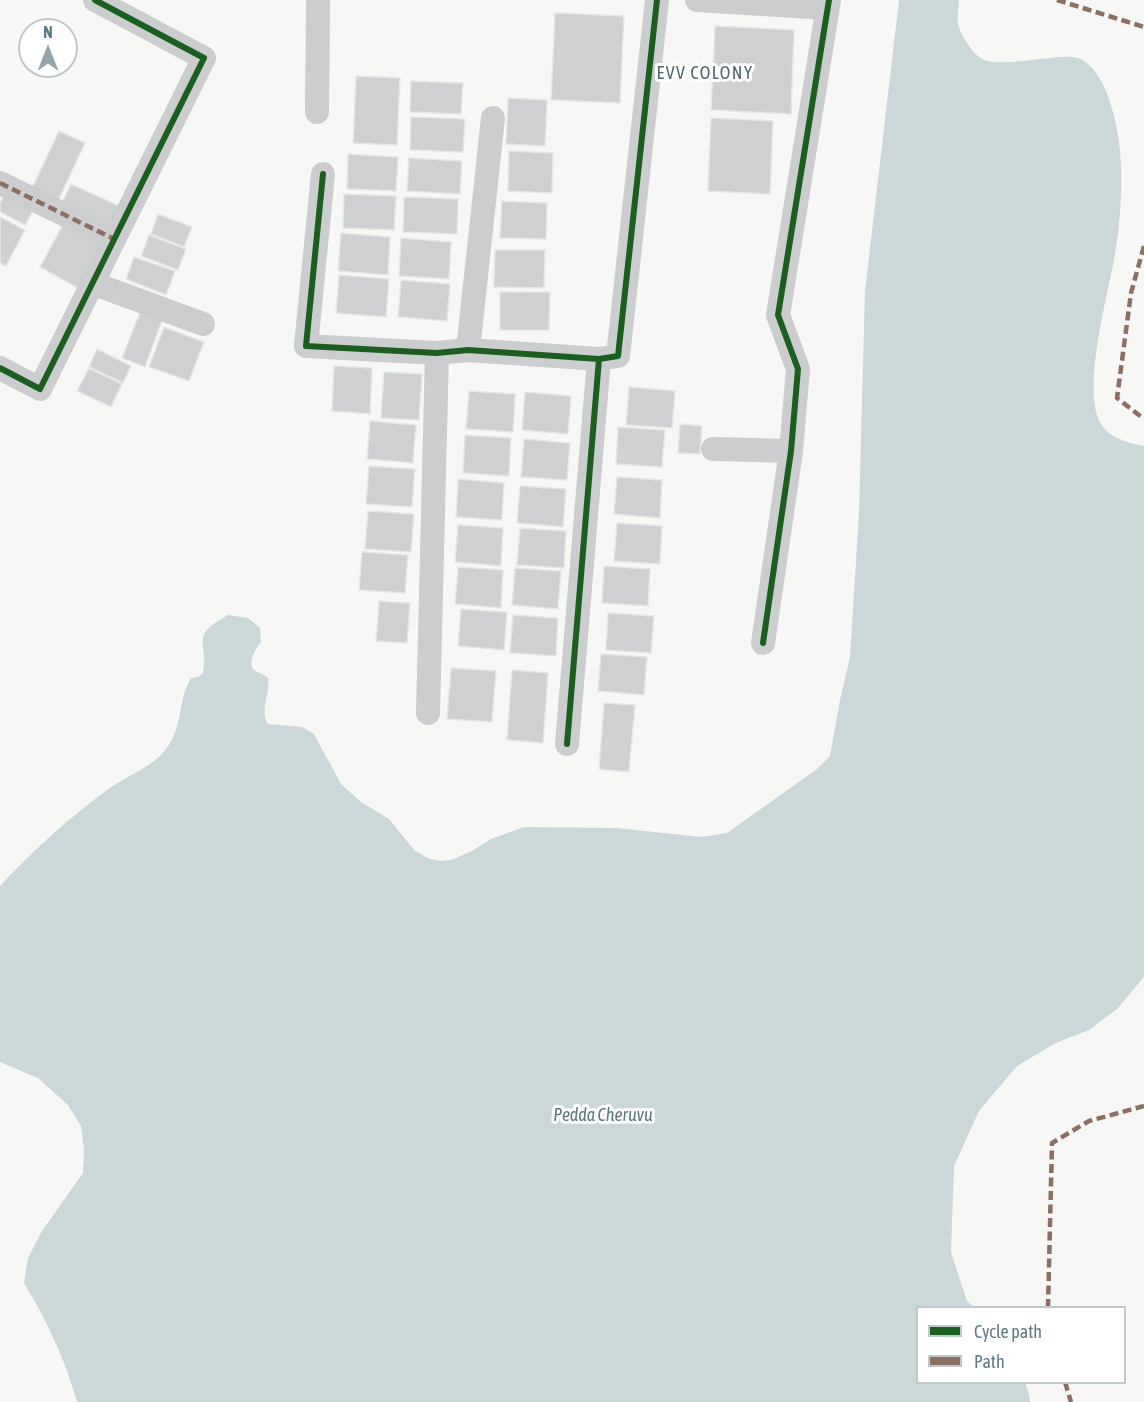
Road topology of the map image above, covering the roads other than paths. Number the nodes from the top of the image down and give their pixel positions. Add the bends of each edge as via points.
1 (95, 0) edge
2 (318, 0) edge
3 (657, 0) edge
4 (697, 0) edge
5 (828, 4) edge
6 (138, 11) edge
7 (317, 112) dead end
8 (493, 118) dead end
9 (323, 174) dead end
10 (0, 183) edge
11 (114, 239) junction
12 (92, 283) junction
13 (203, 324) dead end
14 (468, 350) junction
15 (437, 353) junction
16 (599, 359) junction
17 (0, 368) edge
18 (713, 449) dead end
19 (791, 451) junction
20 (763, 643) dead end
21 (428, 714) dead end
22 (567, 744) dead end

1 - 6 street
2 - 7 street
3 - 16 street via 618,356
4 - 5 street
5 - 19 street via 778,315 798,369
6 - 11 street via 204,58
8 - 14 street
9 - 15 street via 306,346
10 - 11 street
11 - 12 street
12 - 13 street
12 - 17 street via 40,389
14 - 15 street
14 - 16 street
15 - 21 street
16 - 22 street
18 - 19 street
19 - 20 street

